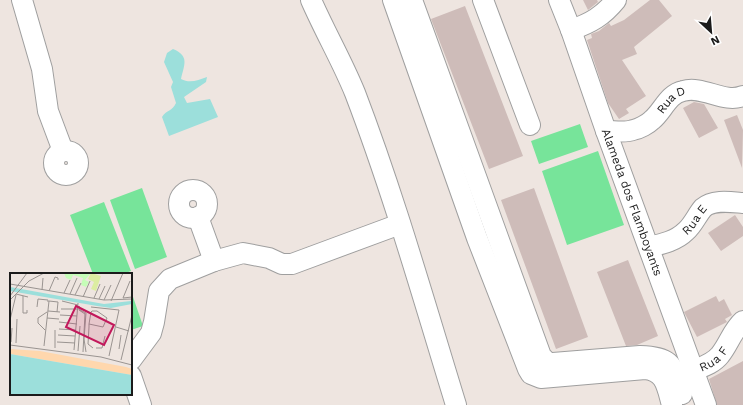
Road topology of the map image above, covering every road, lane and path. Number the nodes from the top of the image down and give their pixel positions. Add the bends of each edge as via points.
1 (22, 0) edge
2 (311, 0) edge
3 (393, 0) edge
4 (412, 0) edge
5 (483, 0) edge
6 (559, 0) edge
7 (616, 0) edge
8 (571, 30) junction
9 (743, 96) edge
10 (530, 125) dead end
11 (606, 131) junction
12 (63, 151) dead end
13 (743, 204) edge
14 (198, 217) dead end
15 (400, 224) junction
16 (649, 248) junction
17 (214, 261) junction
18 (743, 321) edge
19 (132, 359) edge
20 (692, 371) junction
21 (132, 379) edge
22 (141, 405) edge
23 (456, 405) edge
24 (672, 405) edge
25 (686, 405) edge
26 (706, 405) edge

1 - 12 street via 42,69 48,111
2 - 15 street via 355,93
3 - 24 street via 477,238 531,374 541,378 653,370 664,380
4 - 25 street via 541,356 547,362 640,356 662,359 668,362 675,372
5 - 10 street
6 - 8 street, Alameda dos Flamboyants
7 - 8 street via 607,11 589,23
8 - 11 street, Alameda dos Flamboyants
9 - 11 street, Rua D via 723,97 683,90 668,100 652,120 633,131
11 - 16 street, Alameda dos Flamboyants
13 - 16 street, Rua E via 728,201 710,204 704,208 688,231 678,238
14 - 17 street
15 - 17 street via 292,264 282,264 249,253 234,254
15 - 23 street
16 - 20 street, Alameda dos Flamboyants
17 - 19 street via 170,279 159,291 150,333
18 - 20 street, Rua F via 720,356 707,366
20 - 26 street, Alameda dos Flamboyants
21 - 22 street

